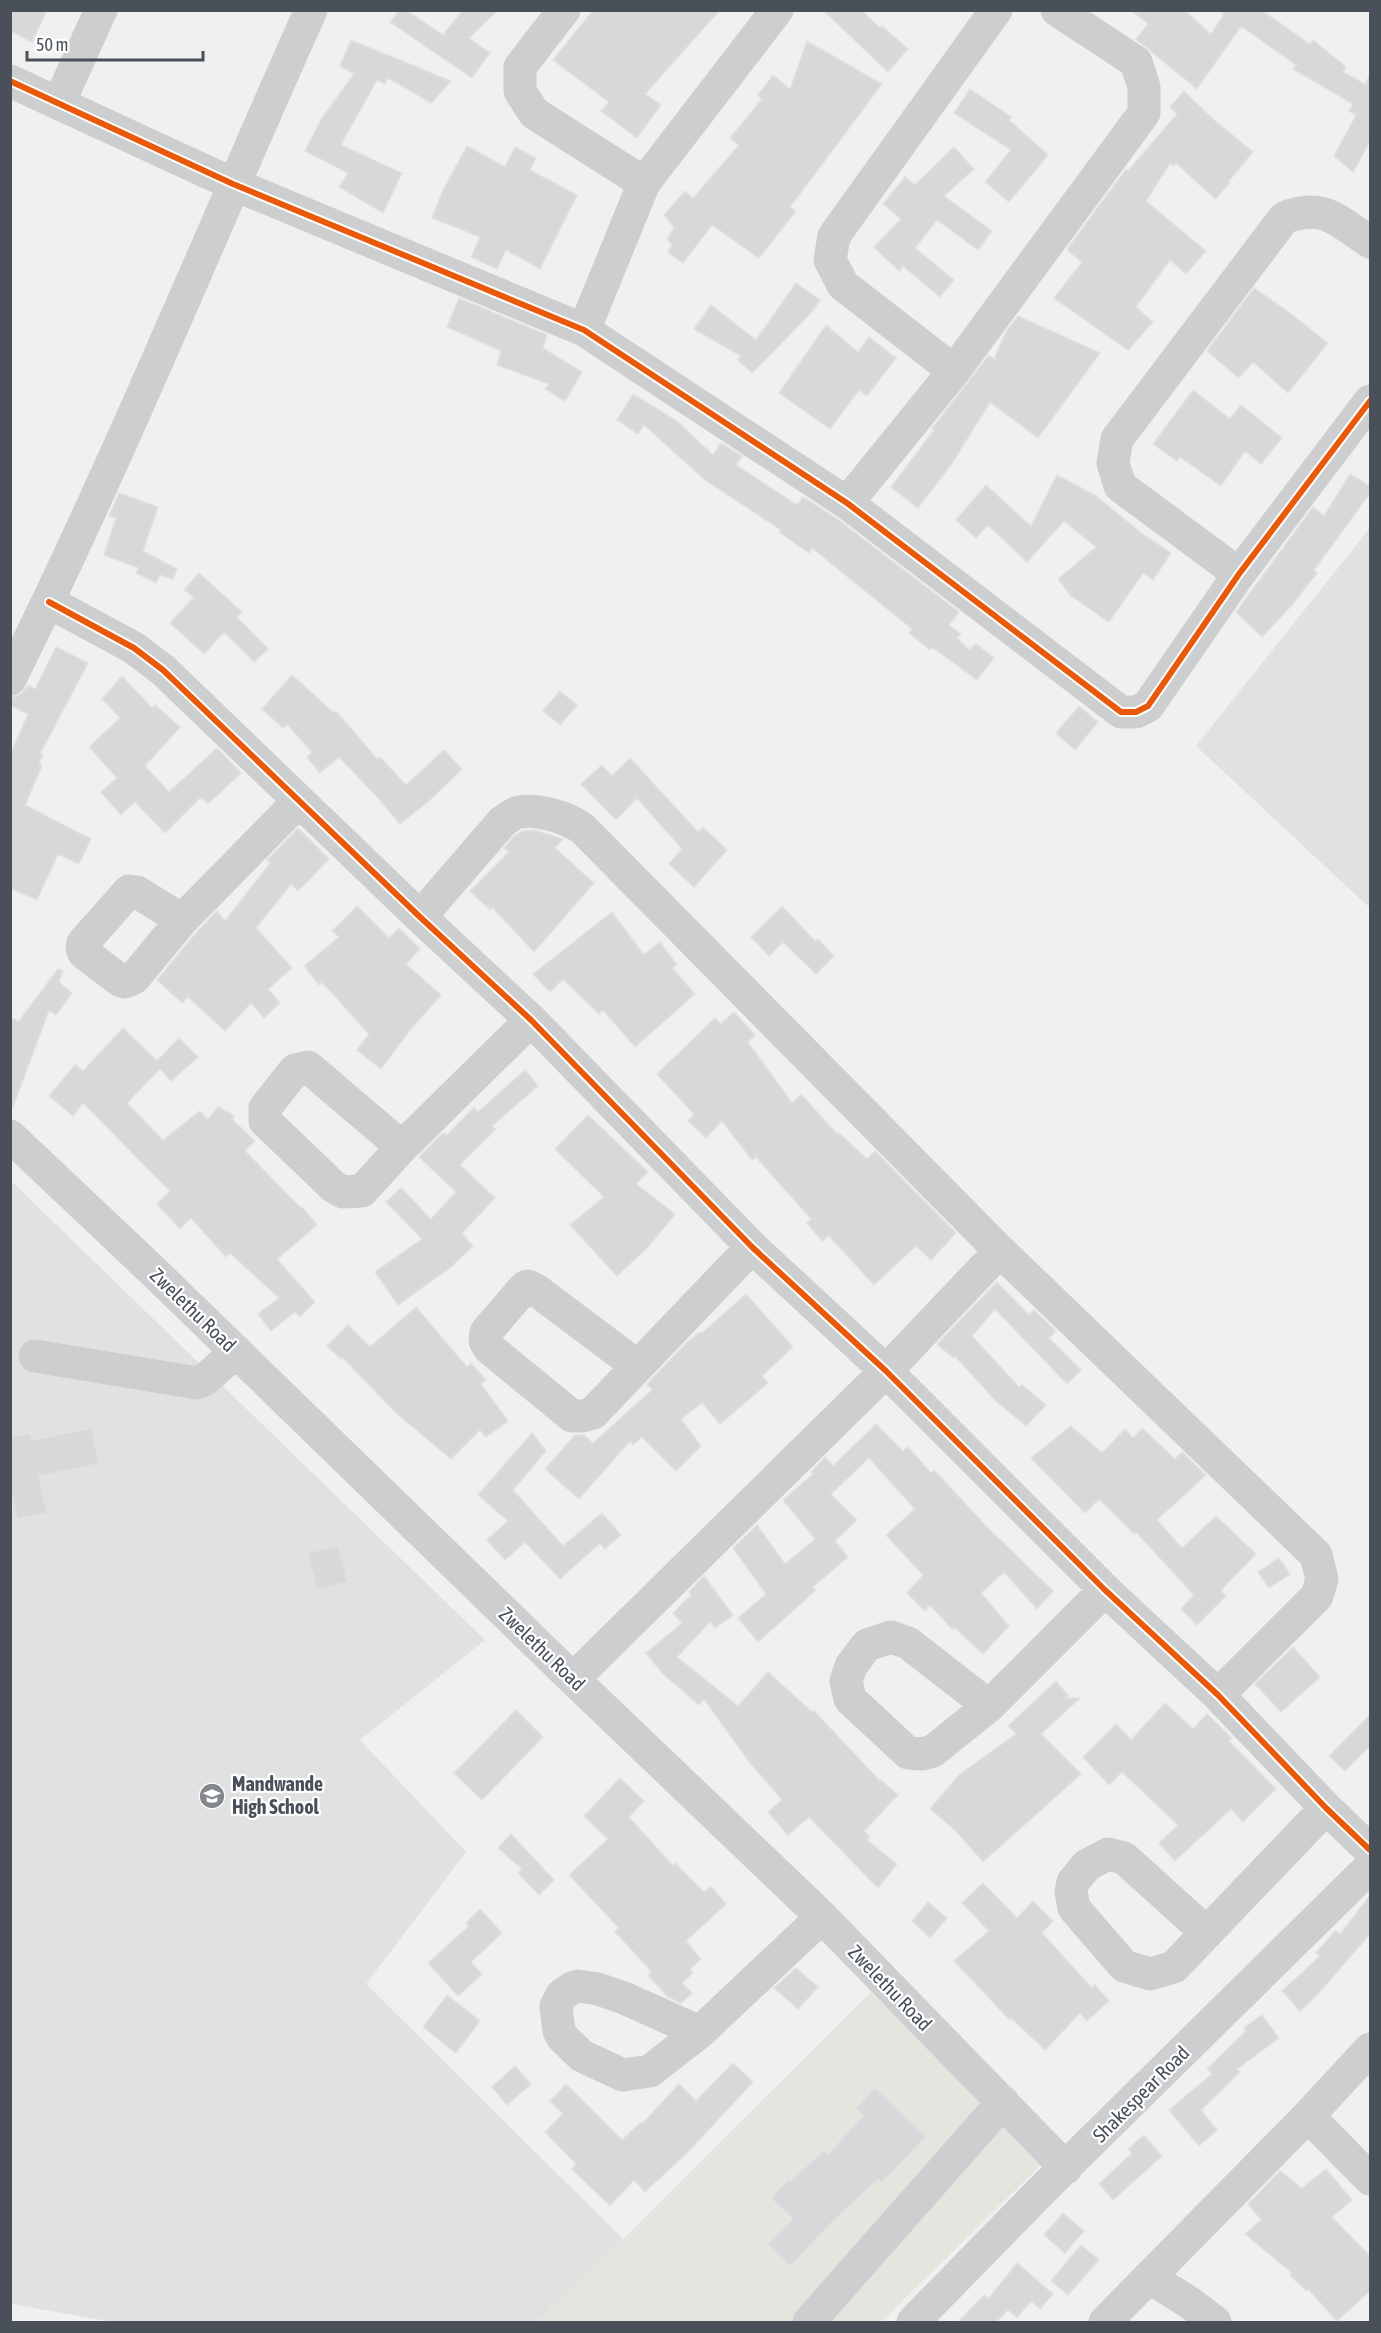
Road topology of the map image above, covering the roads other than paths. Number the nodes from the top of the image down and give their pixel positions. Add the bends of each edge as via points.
1 (101, 10) edge
2 (311, 10) edge
3 (564, 10) edge
4 (777, 10) edge
5 (996, 10) edge
6 (1057, 10) edge
7 (10, 81) edge
8 (59, 103) junction
9 (644, 183) junction
10 (233, 184) junction
11 (1371, 242) edge
12 (584, 330) junction
13 (954, 371) junction
14 (1371, 401) edge
15 (847, 503) junction
16 (1239, 574) junction
17 (48, 602) junction
18 (10, 679) edge
19 (299, 801) junction
20 (420, 917) junction
21 (182, 920) dead end
22 (531, 1020) junction
23 (10, 1136) edge
24 (402, 1147) dead end
25 (752, 1247) junction
26 (1000, 1251) junction
27 (236, 1351) junction
28 (36, 1356) dead end
29 (636, 1365) dead end
30 (886, 1371) junction
31 (1105, 1590) junction
32 (573, 1679) junction
33 (1218, 1695) junction
34 (989, 1706) dead end
35 (1326, 1808) junction
36 (1371, 1850) edge
37 (1371, 1867) edge
38 (822, 1917) junction
39 (1207, 1933) dead end
40 (700, 2032) dead end
41 (1371, 2049) edge
42 (1003, 2102) junction
43 (1308, 2116) junction
44 (1066, 2168) junction
45 (1371, 2179) edge
46 (1149, 2277) junction
47 (809, 2322) edge
48 (914, 2322) edge
49 (1105, 2322) edge
50 (1215, 2322) edge

1 - 8 street
2 - 10 street
3 - 9 street via 520,67 520,91 534,113
4 - 9 street
5 - 13 street via 834,236 830,260 843,285
6 - 13 street via 1136,62 1144,87 1144,113
7 - 8 street
8 - 10 street
9 - 12 street
10 - 12 street
10 - 17 street
11 - 16 street via 1324,212 1300,211 1284,218 1117,439 1113,463 1120,486
12 - 15 street
13 - 15 street
14 - 16 street
15 - 16 street via 1121,712 1136,712 1148,706
17 - 18 street
17 - 19 street via 147,656
19 - 20 street
19 - 21 street
20 - 22 street
20 - 26 street via 502,822 517,812 571,821
22 - 24 street
22 - 25 street
23 - 27 street, Zwelethu Road
25 - 29 street
25 - 30 street
26 - 30 street
26 - 33 street via 1316,1555 1322,1579 1317,1596
27 - 28 street via 197,1383
27 - 32 street, Zwelethu Road
30 - 31 street
30 - 32 street
31 - 33 street
31 - 34 street
32 - 38 street, Zwelethu Road
33 - 35 street
35 - 36 street
35 - 39 street
37 - 44 street, Shakespear Road
38 - 40 street
38 - 42 street, Zwelethu Road
41 - 43 street
42 - 44 street, Zwelethu Road
42 - 47 street
43 - 45 street
43 - 46 street
44 - 48 street, Shakespear Road
46 - 49 street
46 - 50 street

